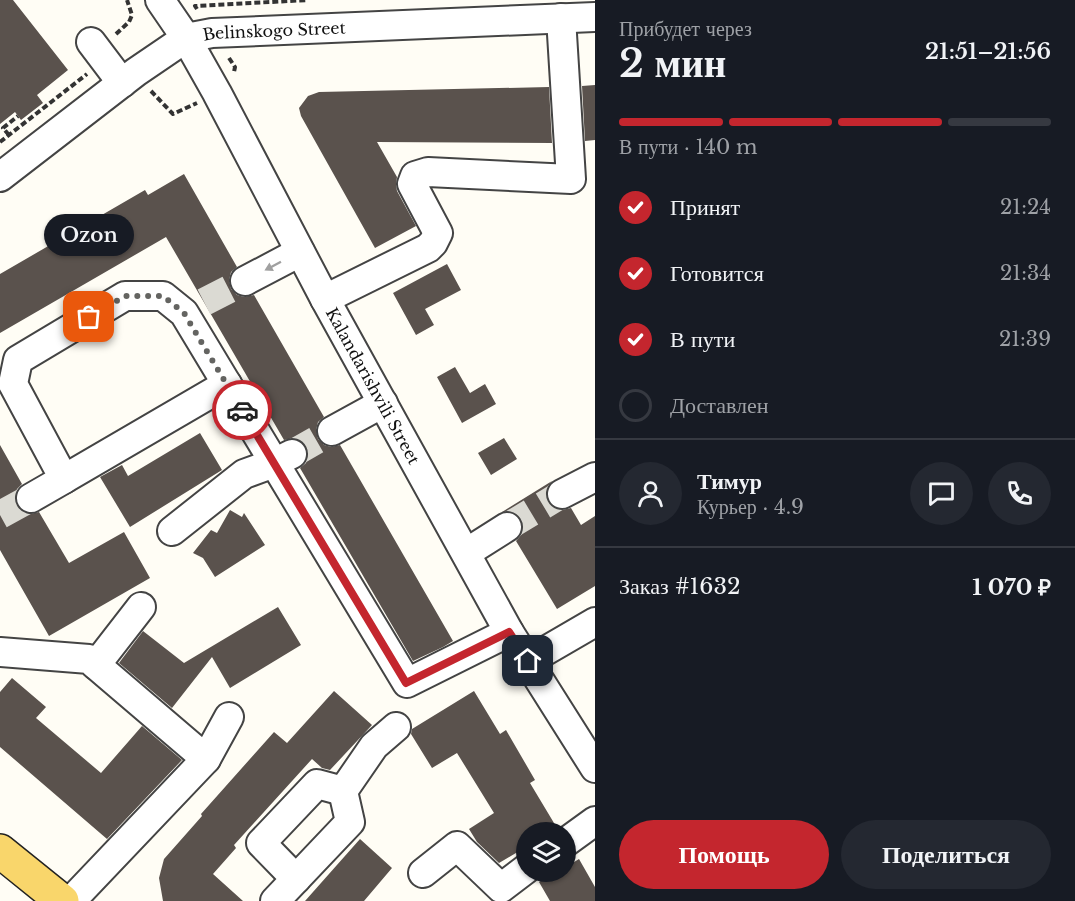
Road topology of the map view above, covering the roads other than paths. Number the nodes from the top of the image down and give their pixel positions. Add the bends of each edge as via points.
1 (160, 0) edge
2 (595, 16) edge
3 (561, 18) junction
4 (186, 38) junction
5 (93, 45) road end
6 (122, 83) junction
7 (6, 155) edge
8 (583, 179) edge
9 (300, 252) junction
10 (245, 281) tunnel mouth
11 (325, 299) junction
12 (227, 384) junction
13 (383, 403) junction
14 (332, 431) tunnel mouth
15 (283, 458) junction
16 (595, 477) edge
17 (64, 479) junction
18 (562, 494) tunnel mouth
19 (30, 498) tunnel mouth
20 (507, 527) tunnel mouth
21 (172, 531) dead end
22 (466, 553) junction
23 (141, 607) dead end
24 (595, 622) edge
25 (509, 632) junction
26 (0, 652) edge
27 (528, 661) junction
28 (96, 665) junction
29 (229, 717) dead end
30 (396, 727) dead end
31 (206, 759) junction
32 (595, 768) edge
33 (343, 792) junction
34 (595, 821) edge
35 (576, 835) edge
36 (0, 851) edge
37 (423, 873) dead end
38 (516, 877) edge
39 (296, 879) junction
40 (62, 901) edge
41 (71, 901) edge
42 (275, 901) edge

1 - 4 street, Kalandarishvili Street
2 - 3 street, Belinskogo Street
3 - 4 street, Belinskogo Street via 212,33
3 - 8 street
4 - 6 street, Belinskogo Street
4 - 9 street, Kalandarishvili Street
5 - 6 street
6 - 7 street, Belinskogo Street
8 - 11 street via 428,172 415,176 412,184 438,233 433,243
9 -> 10 street
9 - 11 street, Kalandarishvili Street
11 - 13 street, Kalandarishvili Street
12 - 15 street
12 - 17 street
12 - 17 street via 194,308 163,296 125,296 18,360 13,384
13 - 14 street
13 - 22 street, Kalandarishvili Street
15 - 21 street via 244,474
15 - 25 street via 406,683
16 - 18 street
17 - 19 street
20 - 22 street
22 - 25 street, Kalandarishvili Street
23 - 28 street
24 - 27 street
25 - 27 street, Kalandarishvili Street
26 - 28 street via 89,659
27 - 32 street, Kalandarishvili Street
28 - 31 street
29 - 31 street
30 - 33 street via 374,746
31 - 41 street
33 - 39 street via 350,822
33 - 39 street via 317,784 261,843
34 - 35 street
36 - 40 main road
37 - 38 street via 457,846 501,888
39 - 42 street

